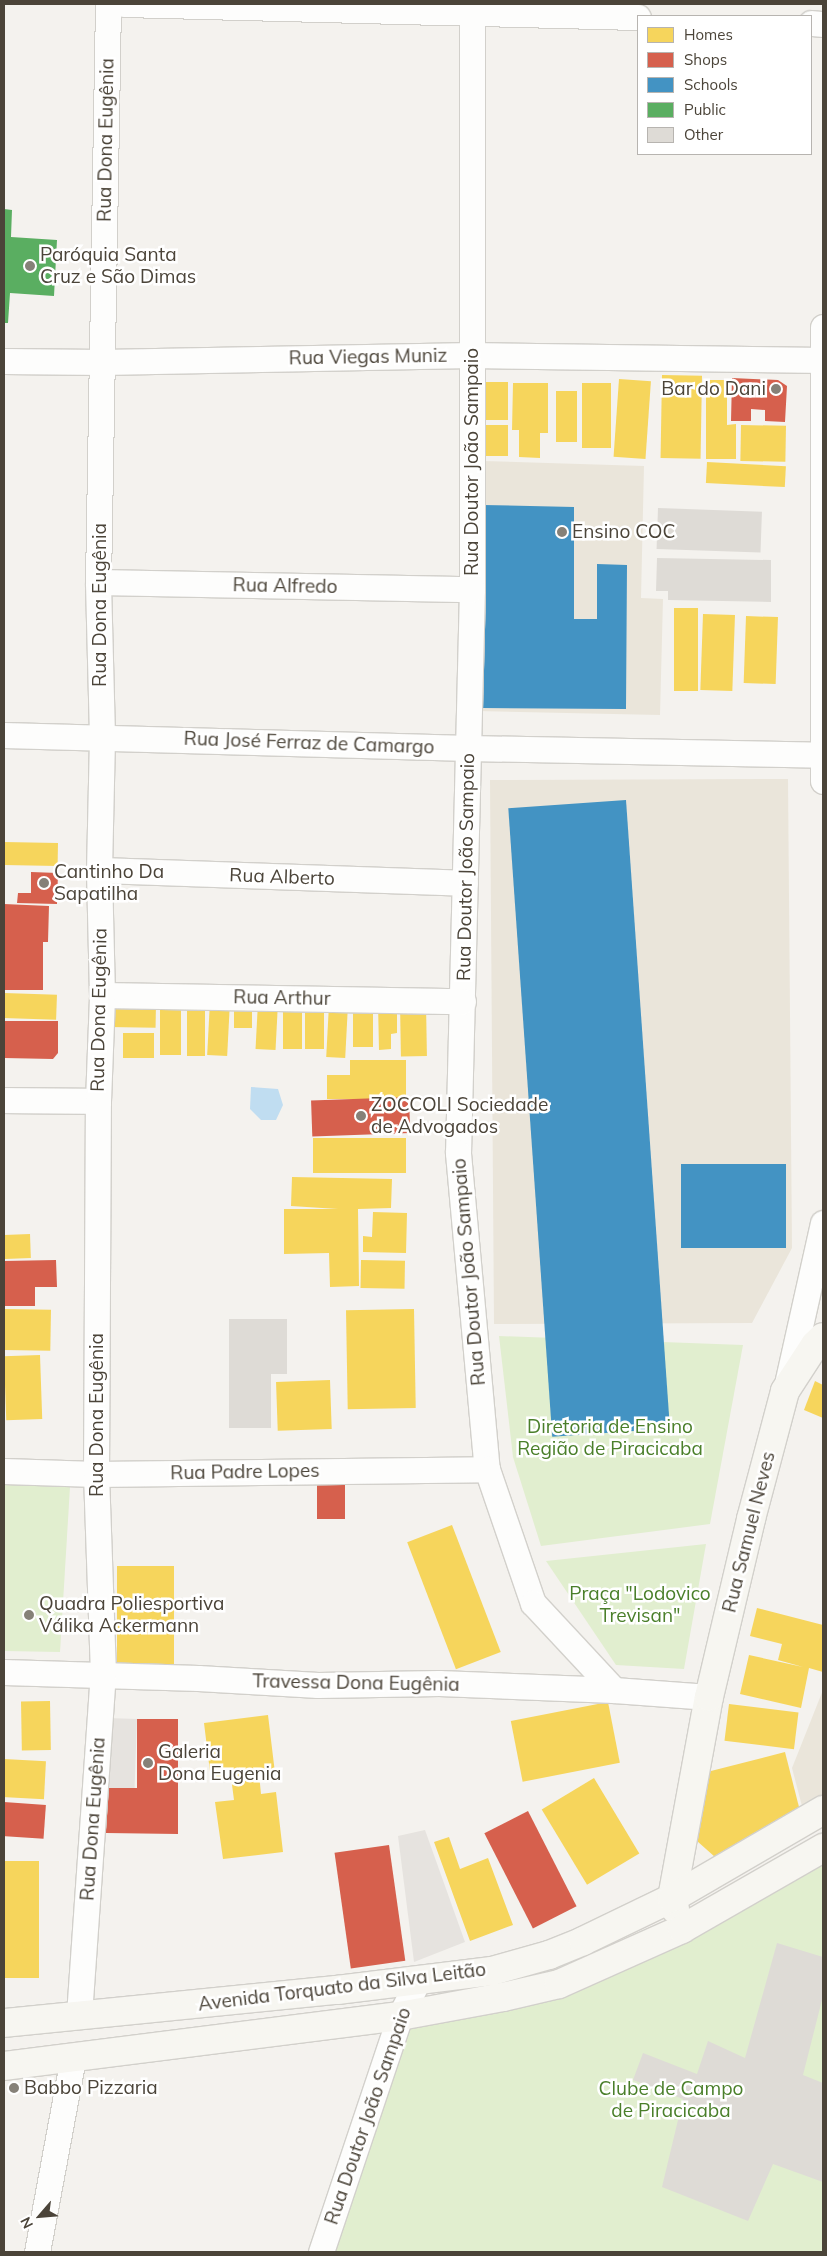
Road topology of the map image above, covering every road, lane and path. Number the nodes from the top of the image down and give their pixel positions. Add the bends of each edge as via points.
1 (108, 4) edge
2 (124, 4) edge
3 (472, 8) edge
4 (637, 17) edge
5 (823, 327) edge
6 (472, 355) junction
7 (823, 360) edge
8 (4, 361) edge
9 (102, 362) junction
10 (98, 582) junction
11 (472, 589) junction
12 (4, 735) edge
13 (102, 736) junction
14 (469, 748) junction
15 (823, 755) edge
16 (823, 781) edge
17 (98, 870) junction
18 (465, 883) junction
19 (102, 995) junction
20 (463, 1000) junction
21 (4, 1100) edge
22 (98, 1101) junction
23 (823, 1223) edge
24 (823, 1337) edge
25 (785, 1391) junction
26 (487, 1469) junction
27 (4, 1471) edge
28 (96, 1474) junction
29 (4, 1672) edge
30 (103, 1674) junction
31 (614, 1690) junction
32 (709, 1698) junction
33 (823, 1810) edge
34 (823, 1848) edge
35 (672, 1898) junction
36 (682, 1929) junction
37 (417, 1982) junction
38 (79, 2016) junction
39 (400, 2016) junction
40 (4, 2023) edge
41 (73, 2057) junction
42 (9, 2065) edge
43 (37, 2252) edge
44 (321, 2252) edge

1 - 9 street, Rua Dona Eugênia
2 - 3 street
3 - 4 street
3 - 6 street, Rua Doutor João Sampaio
5 - 7 street
6 - 7 street, Rua Viegas Muniz
6 - 9 street, Rua Viegas Muniz
6 - 11 street, Rua Doutor João Sampaio
7 - 15 street
8 - 9 street, Rua Viegas Muniz
9 - 10 street, Rua Dona Eugênia
10 - 11 street, Rua Alfredo
10 - 13 street, Rua Dona Eugênia
11 - 14 street, Rua Doutor João Sampaio
12 - 13 street, Rua José Ferraz de Camargo
13 - 14 street, Rua José Ferraz de Camargo
13 - 17 street, Rua Dona Eugênia
14 - 15 street, Rua José Ferraz de Camargo
14 - 18 street, Rua Doutor João Sampaio
15 - 16 street
17 - 18 street, Rua Alberto
17 - 19 street, Rua Dona Eugênia
18 - 20 street, Rua Doutor João Sampaio
19 - 20 street, Rua Arthur
19 - 22 street, Rua Dona Eugênia
20 - 26 street, Rua Doutor João Sampaio via 458,1152
21 - 22 street
22 - 28 street, Rua Dona Eugênia
23 - 25 street, Rua Samuel Neves
24 - 25 main road
25 - 32 main road, Rua Samuel Neves
26 - 28 street, Rua Padre Lopes
26 - 31 street, Rua Doutor João Sampaio via 533,1603
27 - 28 street, Rua Padre Lopes
28 - 30 street, Rua Dona Eugênia
29 - 30 street, Travessa Dona Eugênia
30 - 31 street, Travessa Dona Eugênia via 318,1686 439,1683
30 - 38 street, Rua Dona Eugênia
31 - 32 street, Travessa Dona Eugênia
32 - 35 main road, Rua Samuel Neves
33 - 35 main road, Avenida Torquato da Silva Leitão
34 - 36 main road, Avenida Torquato da Silva Leitão
35 - 36 main road, Rua Samuel Neves
35 - 37 main road, Avenida Torquato da Silva Leitão via 549,1955 492,1971
36 - 39 main road, Avenida Torquato da Silva Leitão via 559,1984
37 - 38 main road, Avenida Torquato da Silva Leitão
37 - 39 street, Rua Doutor João Sampaio
38 - 40 main road, Avenida Torquato da Silva Leitão
38 - 42 main road via 49,2053
39 - 41 main road, Avenida Torquato da Silva Leitão
39 - 44 street, Rua Doutor João Sampaio
41 - 42 main road, Avenida Torquato da Silva Leitão
41 - 43 street

